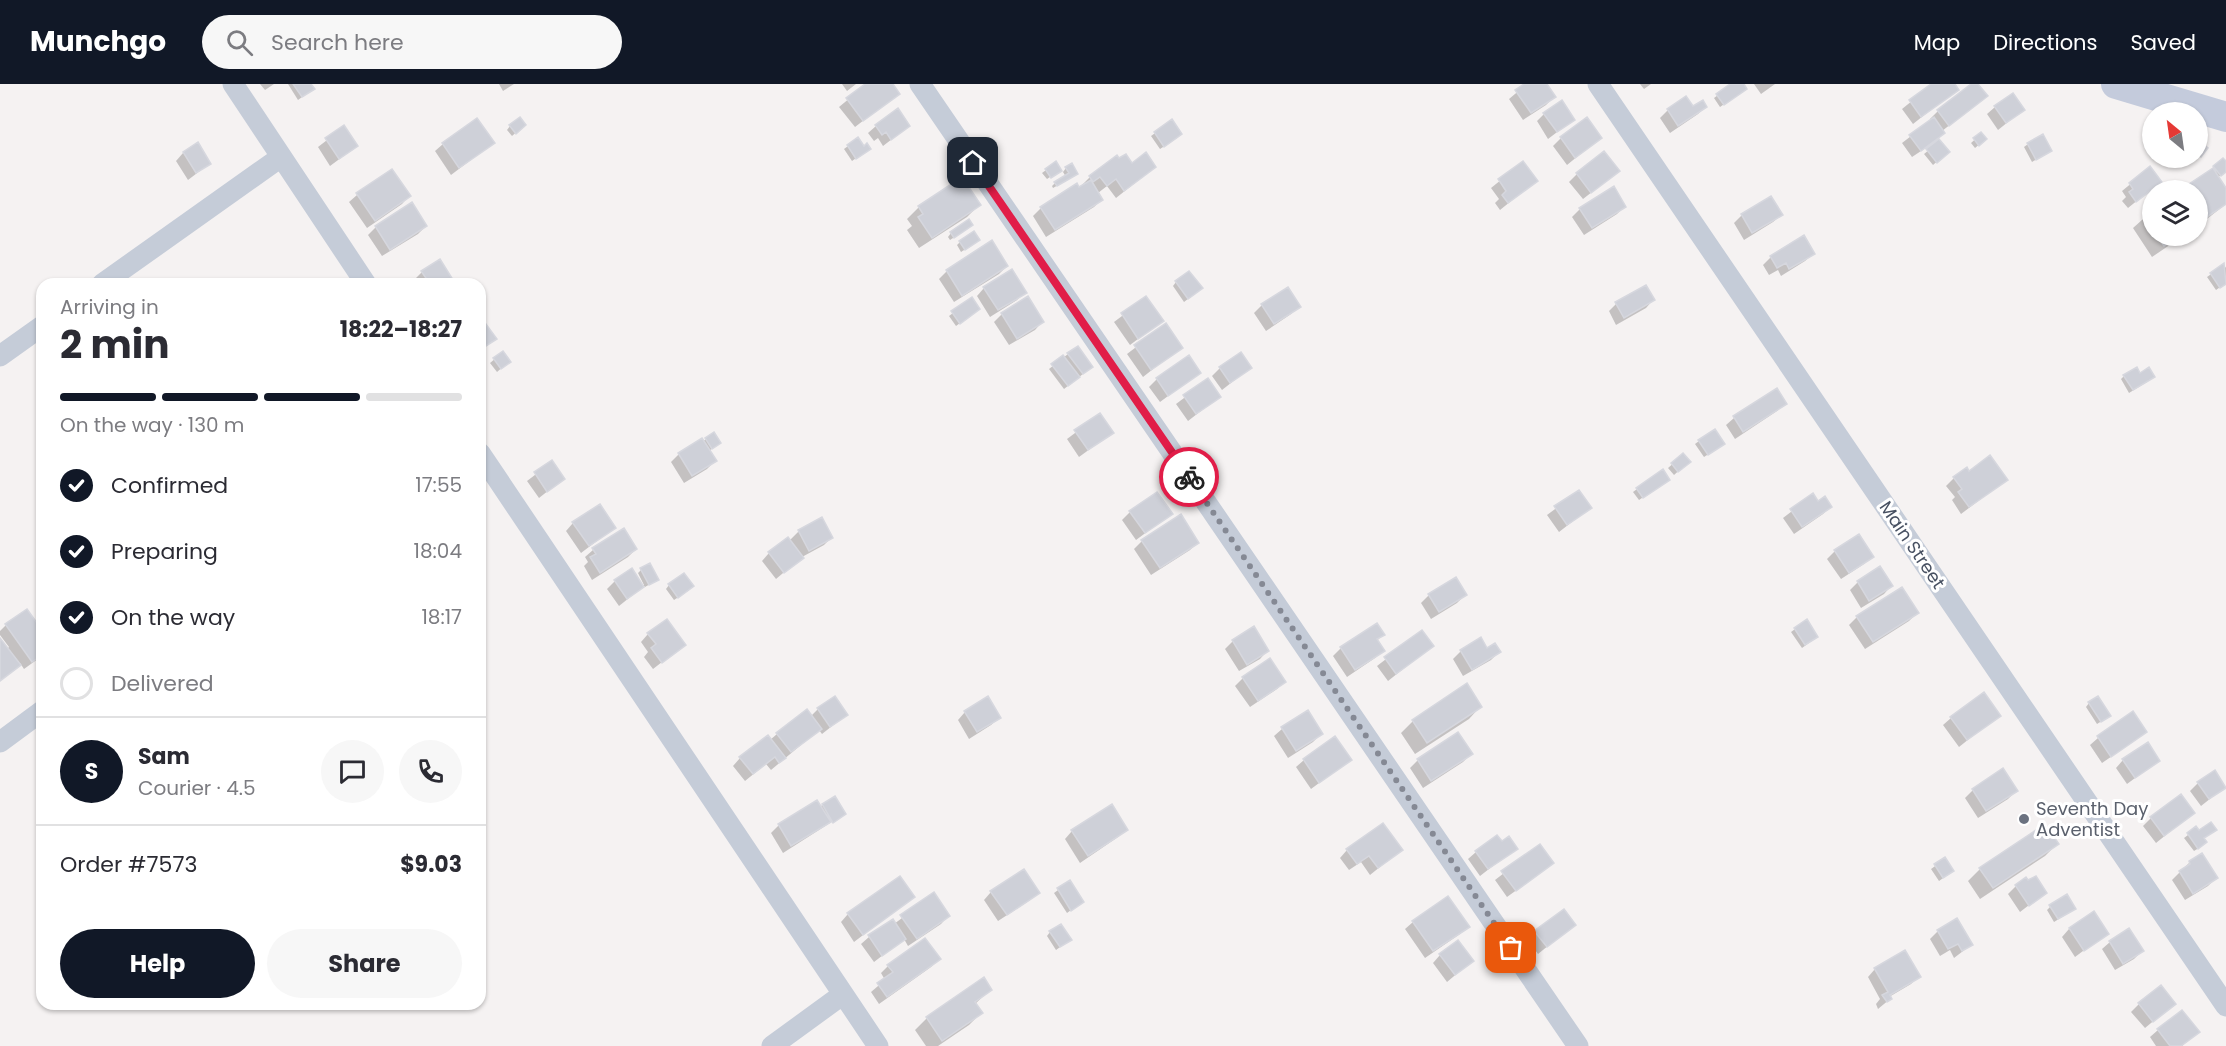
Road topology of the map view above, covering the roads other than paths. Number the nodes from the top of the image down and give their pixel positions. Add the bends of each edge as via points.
1 (232, 84) edge
2 (920, 84) edge
3 (1598, 84) edge
4 (2116, 84) edge
5 (2170, 91) edge
6 (2226, 117) edge
7 (281, 157) junction
8 (110, 278) edge
9 (362, 278) edge
10 (36, 330) edge
11 (0, 356) edge
12 (486, 462) edge
13 (36, 715) edge
14 (0, 742) edge
15 (843, 995) junction
16 (2226, 1006) edge
17 (772, 1046) edge
18 (878, 1046) edge
19 (1578, 1046) edge

1 - 7 street
2 - 19 street
3 - 16 street, Main Street
4 - 5 street
5 - 6 street
7 - 8 street
7 - 9 street
10 - 11 street
12 - 15 street
13 - 14 street
15 - 17 street
15 - 18 street

